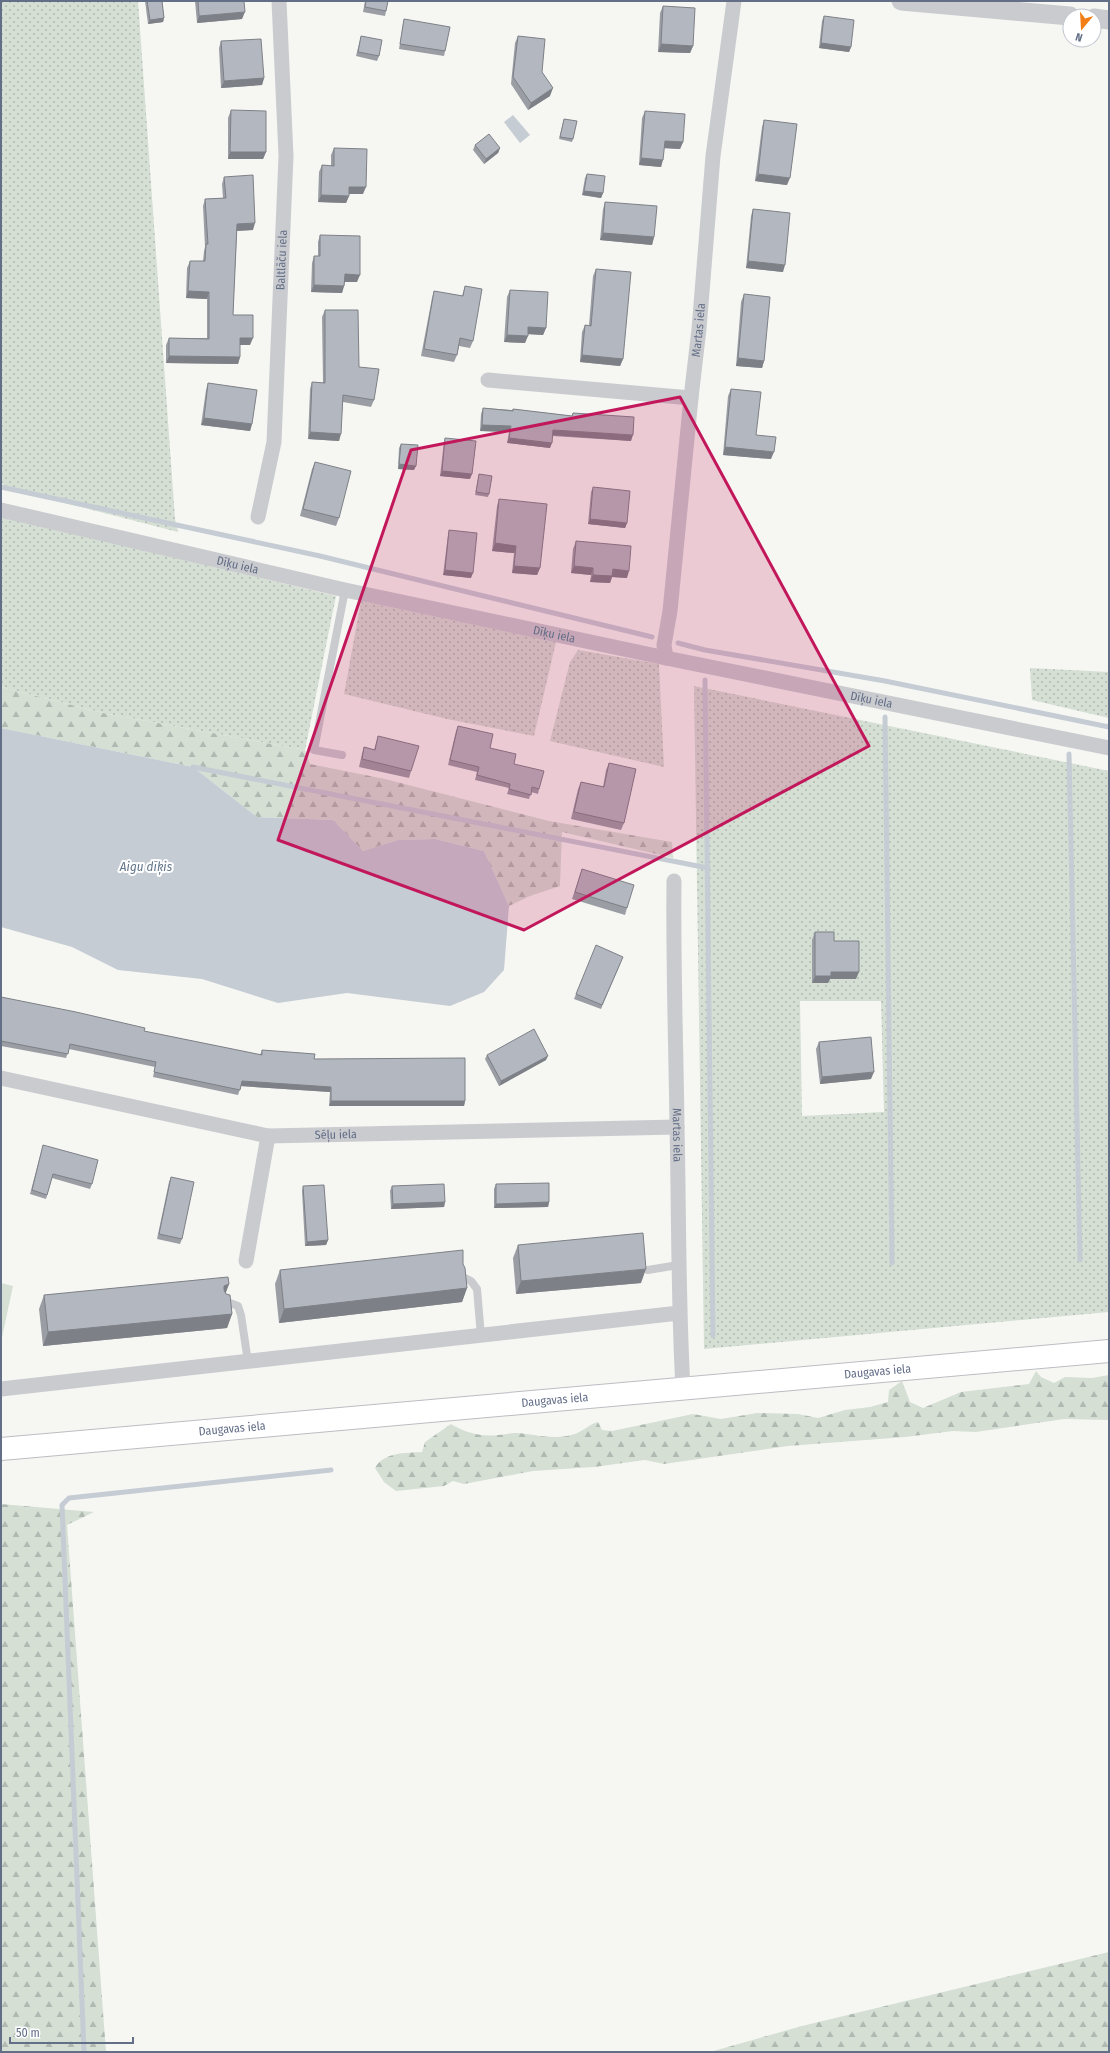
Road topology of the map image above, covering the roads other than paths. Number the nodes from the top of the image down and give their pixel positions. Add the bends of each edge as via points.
1 (279, 1) edge
2 (734, 1) edge
3 (901, 1) edge
4 (1062, 15) edge
5 (488, 380) dead end
6 (691, 398) junction
7 (1, 510) edge
8 (258, 517) dead end
9 (345, 590) junction
10 (666, 658) junction
11 (1109, 748) edge
12 (342, 755) dead end
13 (674, 881) dead end
14 (1, 1078) edge
15 (677, 1127) junction
16 (268, 1136) junction
17 (246, 1261) dead end
18 (678, 1266) junction
19 (648, 1270) dead end
20 (463, 1277) edge
21 (224, 1304) edge
22 (679, 1314) junction
23 (481, 1336) junction
24 (1109, 1350) edge
25 (248, 1362) junction
26 (683, 1388) junction
27 (1, 1389) edge
28 (1, 1449) edge

1 - 8 street, Baltlāču iela via 285,172 274,442
2 - 6 street, Martas iela via 714,156 700,329
3 - 4 street
5 - 6 street
6 - 10 street, Martas iela via 670,611 664,645
7 - 9 street, Dīķu iela
9 - 10 street, Dīķu iela
9 - 12 lane via 314,750
10 - 11 street, Dīķu iela
13 - 15 street, Martas iela
14 - 16 street, Sēļu iela
15 - 16 street, Sēļu iela
15 - 18 street, Martas iela
16 - 17 street
18 - 19 lane
18 - 22 street, Martas iela
20 - 23 lane via 471,1281 477,1289
21 - 25 lane via 238,1306
22 - 23 street
22 - 26 street, Martas iela
23 - 25 street
24 - 26 main road, Daugavas iela
25 - 27 street
26 - 28 main road, Daugavas iela

